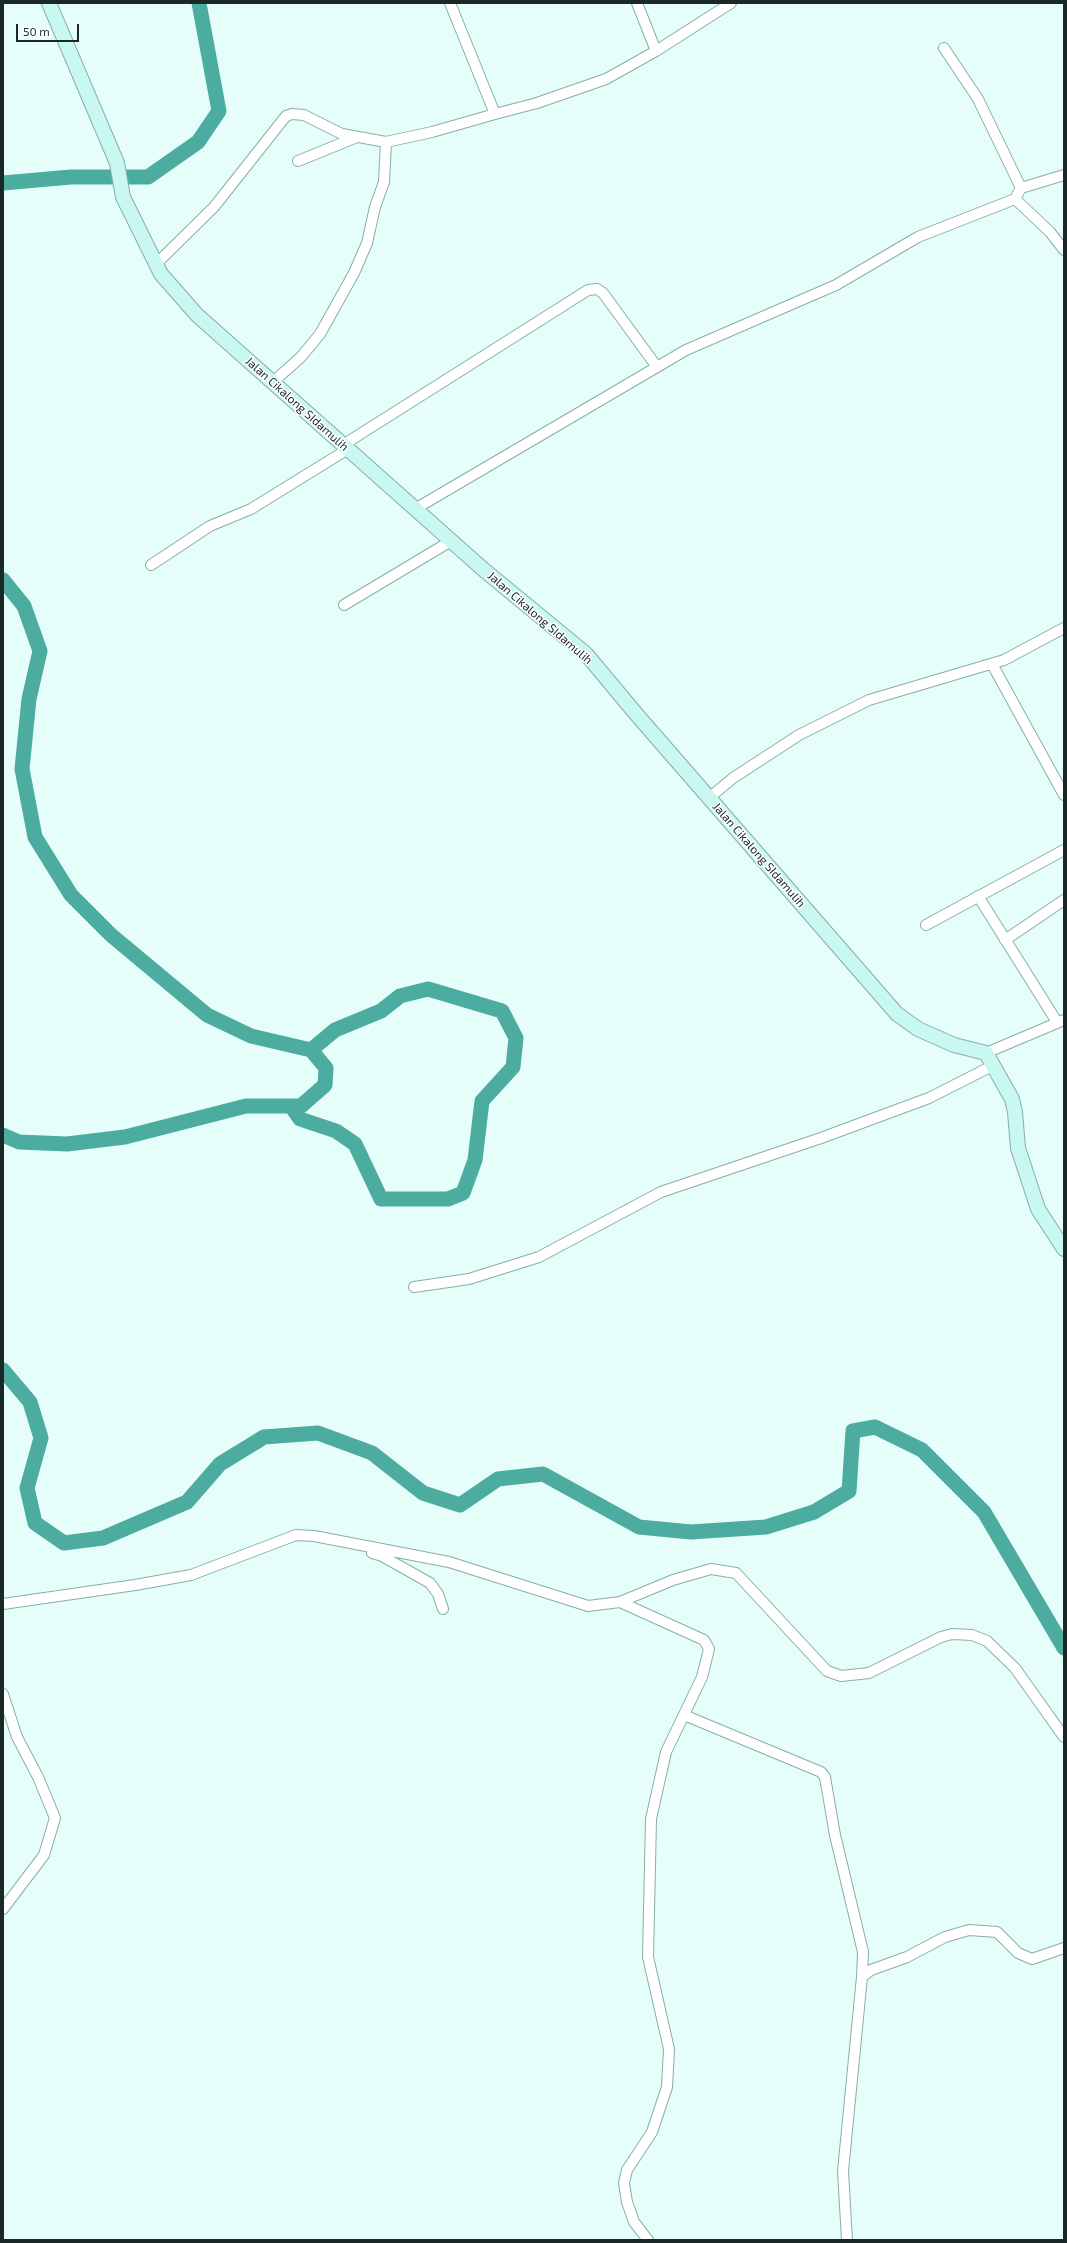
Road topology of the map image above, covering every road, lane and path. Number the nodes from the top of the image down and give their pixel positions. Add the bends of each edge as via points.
1 (49, 3) edge
2 (450, 3) edge
3 (636, 3) edge
4 (731, 3) edge
5 (944, 48) dead end
6 (656, 51) junction
7 (495, 114) junction
8 (357, 137) junction
9 (386, 142) junction
10 (298, 160) dead end
11 (1064, 175) edge
12 (1021, 188) junction
13 (1015, 199) junction
14 (1064, 250) edge
15 (156, 264) junction
16 (657, 367) junction
17 (273, 382) junction
18 (346, 447) junction
19 (415, 508) junction
20 (451, 541) junction
21 (150, 565) dead end
22 (344, 605) dead end
23 (1064, 628) edge
24 (992, 664) junction
25 (1064, 795) edge
26 (709, 798) junction
27 (1064, 850) edge
28 (978, 896) junction
29 (1064, 900) edge
30 (926, 926) dead end
31 (1005, 940) junction
32 (1061, 1021) edge
33 (989, 1060) junction
34 (1064, 1249) edge
35 (414, 1287) dead end
36 (340, 1542) junction
37 (620, 1602) junction
38 (3, 1604) edge
39 (443, 1609) dead end
40 (3, 1694) edge
41 (684, 1715) junction
42 (1064, 1737) edge
43 (3, 1909) edge
44 (1064, 1948) edge
45 (862, 1977) junction
46 (648, 2240) edge
47 (847, 2240) edge

1 - 15 street, Jalan Cikalong SIdamulih via 117,163 123,197
2 - 7 street
3 - 6 street
4 - 6 street
5 - 12 street via 978,99
6 - 7 street via 606,79 537,103
7 - 9 street
8 - 9 street
8 - 10 street
8 - 15 street via 342,134 304,115 286,116 214,207
9 - 17 street via 384,182 375,208 368,243 354,273 320,334 301,357
11 - 12 street
12 - 13 street
13 - 14 street via 1050,232
13 - 16 street via 918,237 836,285 686,350
15 - 17 street, Jalan Cikalong SIdamulih via 161,274 197,315
16 - 18 street via 603,293 597,289 588,290
16 - 19 street
17 - 18 street, Jalan Cikalong SIdamulih
18 - 19 street, Jalan Cikalong SIdamulih
18 - 21 street via 251,509 210,526
19 - 20 street, Jalan Cikalong SIdamulih
20 - 22 street
20 - 26 street, Jalan Cikalong SIdamulih via 586,654
23 - 24 street
24 - 25 street
24 - 26 street via 870,700 799,735 733,778
26 - 33 street, Jalan Cikalong SIdamulih via 897,1014 918,1029
27 - 28 street
28 - 30 street
28 - 31 street
29 - 31 street
31 - 32 street
32 - 33 street
33 - 34 street via 1012,1099 1018,1148 1038,1209
33 - 35 street via 929,1098 821,1138 660,1192 538,1257 469,1279
36 - 37 street via 450,1562 588,1606
36 - 38 street via 296,1534 191,1575
36 - 39 street via 382,1556 430,1583 438,1594
37 - 41 street via 671,1624 709,1645 702,1677
37 - 42 street via 673,1580 711,1569 736,1572 827,1671 841,1676 869,1673 941,1637 952,1634 972,1635 987,1641 1015,1668
40 - 43 street via 17,1737 38,1777 55,1818 44,1855
41 - 45 street via 821,1772 825,1777 835,1835 863,1952
41 - 46 street via 666,1752 651,1819 648,1957 669,2048 667,2087 652,2132 627,2170 624,2183 634,2222
44 - 45 street via 1032,1959 1018,1953 997,1932 969,1930 945,1937 907,1957 871,1970
45 - 47 street via 843,2171

